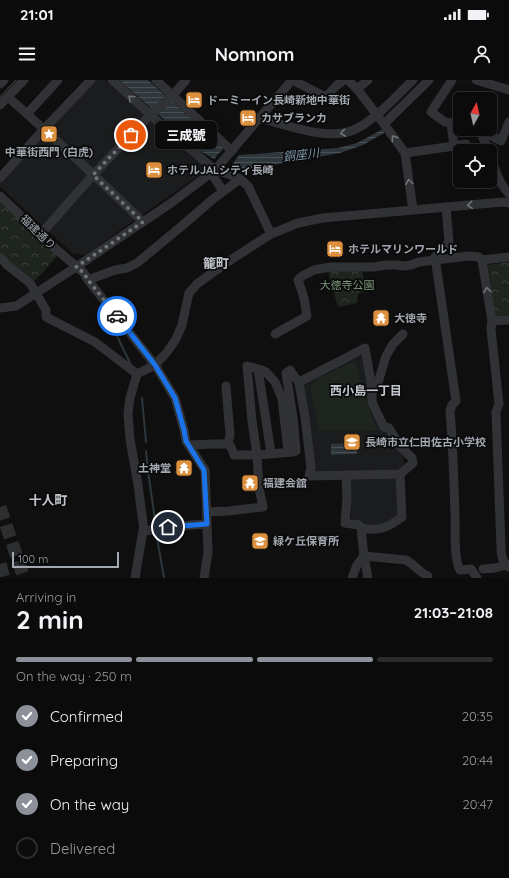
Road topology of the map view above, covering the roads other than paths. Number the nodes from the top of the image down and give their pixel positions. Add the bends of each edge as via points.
1 (4, 80) edge
2 (24, 80) edge
3 (58, 80) edge
4 (91, 80) edge
5 (112, 80) edge
6 (156, 80) edge
7 (186, 80) edge
8 (292, 80) edge
9 (344, 80) edge
10 (348, 80) edge
11 (368, 80) edge
12 (413, 80) edge
13 (429, 80) edge
14 (452, 80) edge
15 (476, 80) edge
16 (0, 84) edge
17 (357, 89) junction
18 (509, 90) edge
19 (173, 95) junction
20 (8, 97) junction
21 (0, 105) edge
22 (152, 113) junction
23 (27, 114) junction
24 (377, 115) junction
25 (260, 118) junction
26 (509, 122) edge
27 (453, 123) edge
28 (384, 124) junction
29 (44, 129) junction
30 (491, 136) edge
31 (453, 146) edge
32 (232, 150) junction
33 (405, 153) junction
34 (213, 172) junction
35 (497, 174) edge
36 (93, 175) junction
37 (0, 178) edge
38 (240, 179) junction
39 (223, 191) junction
40 (509, 194) edge
41 (0, 196) edge
42 (509, 204) edge
43 (446, 207) junction
44 (413, 210) junction
45 (143, 222) junction
46 (41, 234) junction
47 (271, 234) junction
48 (0, 257) edge
49 (509, 257) edge
50 (436, 260) junction
51 (482, 260) junction
52 (76, 267) junction
53 (88, 280) junction
54 (37, 293) junction
55 (0, 308) edge
56 (509, 320) edge
57 (492, 321) junction
58 (275, 334) dead end
59 (403, 334) dead end
60 (155, 365) junction
61 (258, 369) junction
62 (137, 374) junction
63 (299, 383) junction
64 (226, 386) dead end
65 (372, 388) junction
66 (228, 444) junction
67 (190, 445) junction
68 (296, 452) junction
69 (271, 453) junction
70 (257, 455) junction
71 (400, 474) junction
72 (346, 475) junction
73 (206, 512) junction
74 (207, 524) junction
75 (361, 528) junction
76 (143, 530) junction
77 (364, 556) junction
78 (507, 566) edge
79 (483, 569) dead end
80 (428, 576) dead end
81 (135, 578) edge
82 (204, 578) edge
83 (352, 578) edge
84 (368, 578) edge
85 (477, 578) edge

1 - 16 street
2 - 20 street
3 - 23 street
4 - 29 street
22 -> 5 street
6 - 19 street
7 - 19 street
8 - 9 street via 326,97
8 - 25 street
10 - 17 street
11 - 17 street
12 - 24 street
13 - 28 street
14 - 27 street via 430,112 445,122
15 - 18 street
17 - 24 street
19 - 22 street
19 - 32 street
20 - 21 street
20 - 23 street
22 - 34 street
22 - 36 street
23 - 29 street
24 -> 25 street via 359,128 342,134 304,130
24 - 28 street
25 - 32 street
26 - 30 street via 501,141
33 -> 28 street
29 - 36 street
29 - 37 street
31 - 33 street
32 - 34 street
44 -> 33 street
34 - 38 street
34 - 39 street
34 - 45 street
35 - 40 street
36 - 45 street
36 - 46 street
38 - 39 street
38 - 47 street via 248,186
39 - 53 street via 136,263
41 - 46 street, 福建通り
42 -> 43 street via 503,202
43 - 44 street
43 - 50 street via 449,242 435,256
44 - 47 street via 323,218
45 - 52 street
46 - 52 street, 福建通り
47 - 60 street via 192,289 176,339
48 - 54 street via 30,283
49 - 51 street
50 - 51 street via 469,256
50 - 58 street via 403,266 331,267 314,270 298,280 307,316
50 - 85 street via 456,401 450,410 456,554 460,570 471,569
57 -> 51 street
52 - 53 street, 福建通り
52 - 54 street
53 - 60 street, 福建通り
54 - 55 street via 16,306
54 - 62 street via 46,310 46,317 94,342
56 - 57 street
57 - 78 street via 500,404 496,412 501,547 503,561
59 - 65 street via 386,356 377,386
60 - 62 street
60 - 67 street, 福建通り via 175,398 186,441
61 - 68 street via 266,372 276,382
61 - 69 street
61 - 70 street via 247,366
62 - 76 street via 128,413
63 - 65 street via 365,348
63 - 68 street via 290,370 286,373
63 - 72 street via 310,476
64 - 66 street via 230,435
65 - 71 street via 372,402 384,427 389,428 400,446 412,458 413,464
66 - 67 street
66 - 70 street via 234,455
67 - 73 street, 福建通り via 204,470
68 - 69 street
69 - 70 street
70 - 73 street via 263,507
71 - 72 street
71 - 75 street via 402,517 380,529
72 - 75 street via 345,523 359,525
73 - 74 street, 福建通り
74 - 76 street
74 - 82 street, 福建通り via 208,552
75 - 77 street
76 - 81 street
77 - 80 street via 406,560
77 - 83 street via 357,564
77 - 84 street
78 - 79 street

